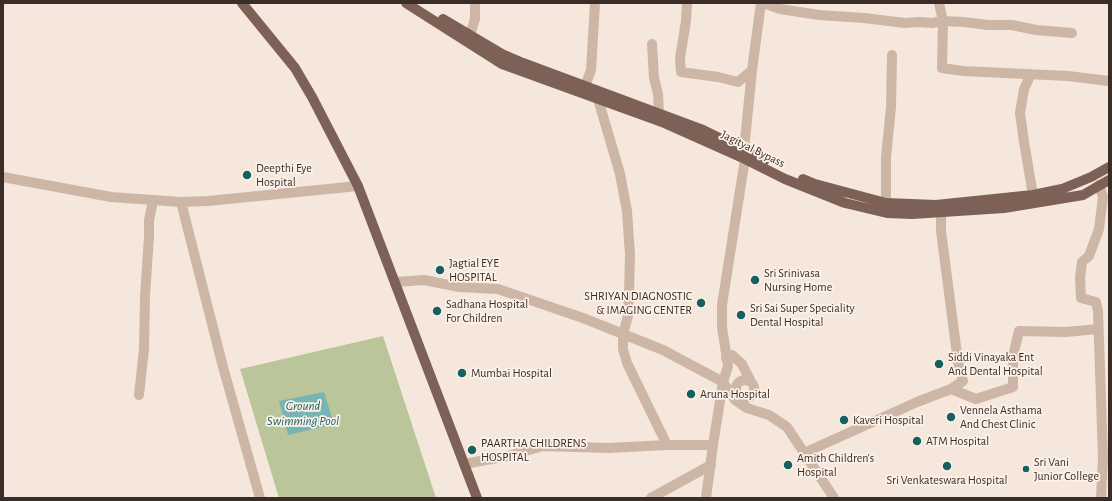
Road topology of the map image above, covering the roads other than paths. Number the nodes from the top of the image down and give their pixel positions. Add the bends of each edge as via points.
1 (242, 3) edge
2 (406, 3) edge
3 (417, 3) edge
4 (475, 3) edge
5 (595, 3) edge
6 (687, 3) edge
7 (762, 3) edge
8 (939, 3) edge
9 (943, 21) junction
10 (1072, 33) dead end
11 (470, 35) junction
12 (652, 44) dead end
13 (892, 55) dead end
14 (752, 70) junction
15 (1031, 74) junction
16 (1109, 81) edge
17 (585, 86) junction
18 (598, 99) junction
19 (659, 114) junction
20 (744, 154) junction
21 (1109, 166) edge
22 (3, 177) edge
23 (1109, 180) edge
24 (1099, 185) junction
25 (358, 186) junction
26 (1033, 195) junction
27 (153, 201) junction
28 (181, 202) junction
29 (886, 208) junction
30 (939, 209) junction
31 (396, 282) junction
32 (1098, 329) junction
33 (623, 334) junction
34 (726, 358) junction
35 (750, 380) junction
36 (723, 382) junction
37 (951, 389) junction
38 (139, 395) dead end
39 (736, 396) junction
40 (667, 445) junction
41 (713, 446) junction
42 (804, 453) junction
43 (464, 464) junction
44 (711, 465) junction
45 (260, 498) edge
46 (476, 498) edge
47 (651, 498) edge
48 (706, 498) edge
49 (834, 498) edge
50 (1101, 498) edge

1 - 25 main road via 295,68
2 - 18 main road, Jagityal Bypass via 502,64
3 - 11 main road, Jagityal Bypass
4 - 11 street via 475,19
5 - 17 street via 591,70
6 - 14 street via 680,58 681,72 738,82
7 - 9 street via 819,15 905,23
7 - 14 street
8 - 9 street
9 - 10 street via 1012,25
9 - 15 street via 942,68
11 - 17 main road, Jagityal Bypass via 509,57
12 - 19 street
13 - 29 street
14 - 20 street
15 - 16 street
15 - 26 street via 1024,89 1020,113
17 - 19 main road, Jagityal Bypass
18 - 20 main road, Jagityal Bypass
18 - 33 street via 620,174 627,211 629,294 628,316
19 - 20 main road, Jagityal Bypass via 703,130
20 - 29 main road, Jagityal Bypass via 815,184
20 - 34 street via 722,305
21 - 26 main road, Jagityal Bypass via 1062,189
22 - 27 street via 111,197
23 - 24 main road, Jagityal Bypass
24 - 30 main road, Jagityal Bypass via 1084,195 1038,203 1004,208
24 - 32 street via 1103,196 1099,229 1089,256 1082,262 1080,278 1081,298 1096,302
25 - 28 street
25 - 31 main road
26 - 30 main road, Jagityal Bypass
27 - 28 street
27 - 38 street via 149,220 144,349
28 - 45 street
29 - 30 main road, Jagityal Bypass
30 - 37 street via 958,362 963,381
31 - 33 street via 424,280 459,287 498,289
31 - 43 main road
32 - 37 street via 1066,332 1019,330 1013,356 1013,387 976,399
32 - 50 street via 1103,458
33 - 36 street via 663,350
33 - 40 street via 627,363
34 - 35 street via 732,355 742,364
34 - 36 street via 728,366
35 - 39 street via 744,379 736,384
35 - 39 street via 754,388 753,394 744,398
36 - 39 street
36 - 41 street
37 - 42 street
39 - 42 street via 734,400 747,408 769,415 787,427
40 - 41 street
40 - 43 street via 608,448 543,446
41 - 44 street
42 - 49 street
43 - 46 main road
44 - 47 street
44 - 48 street

